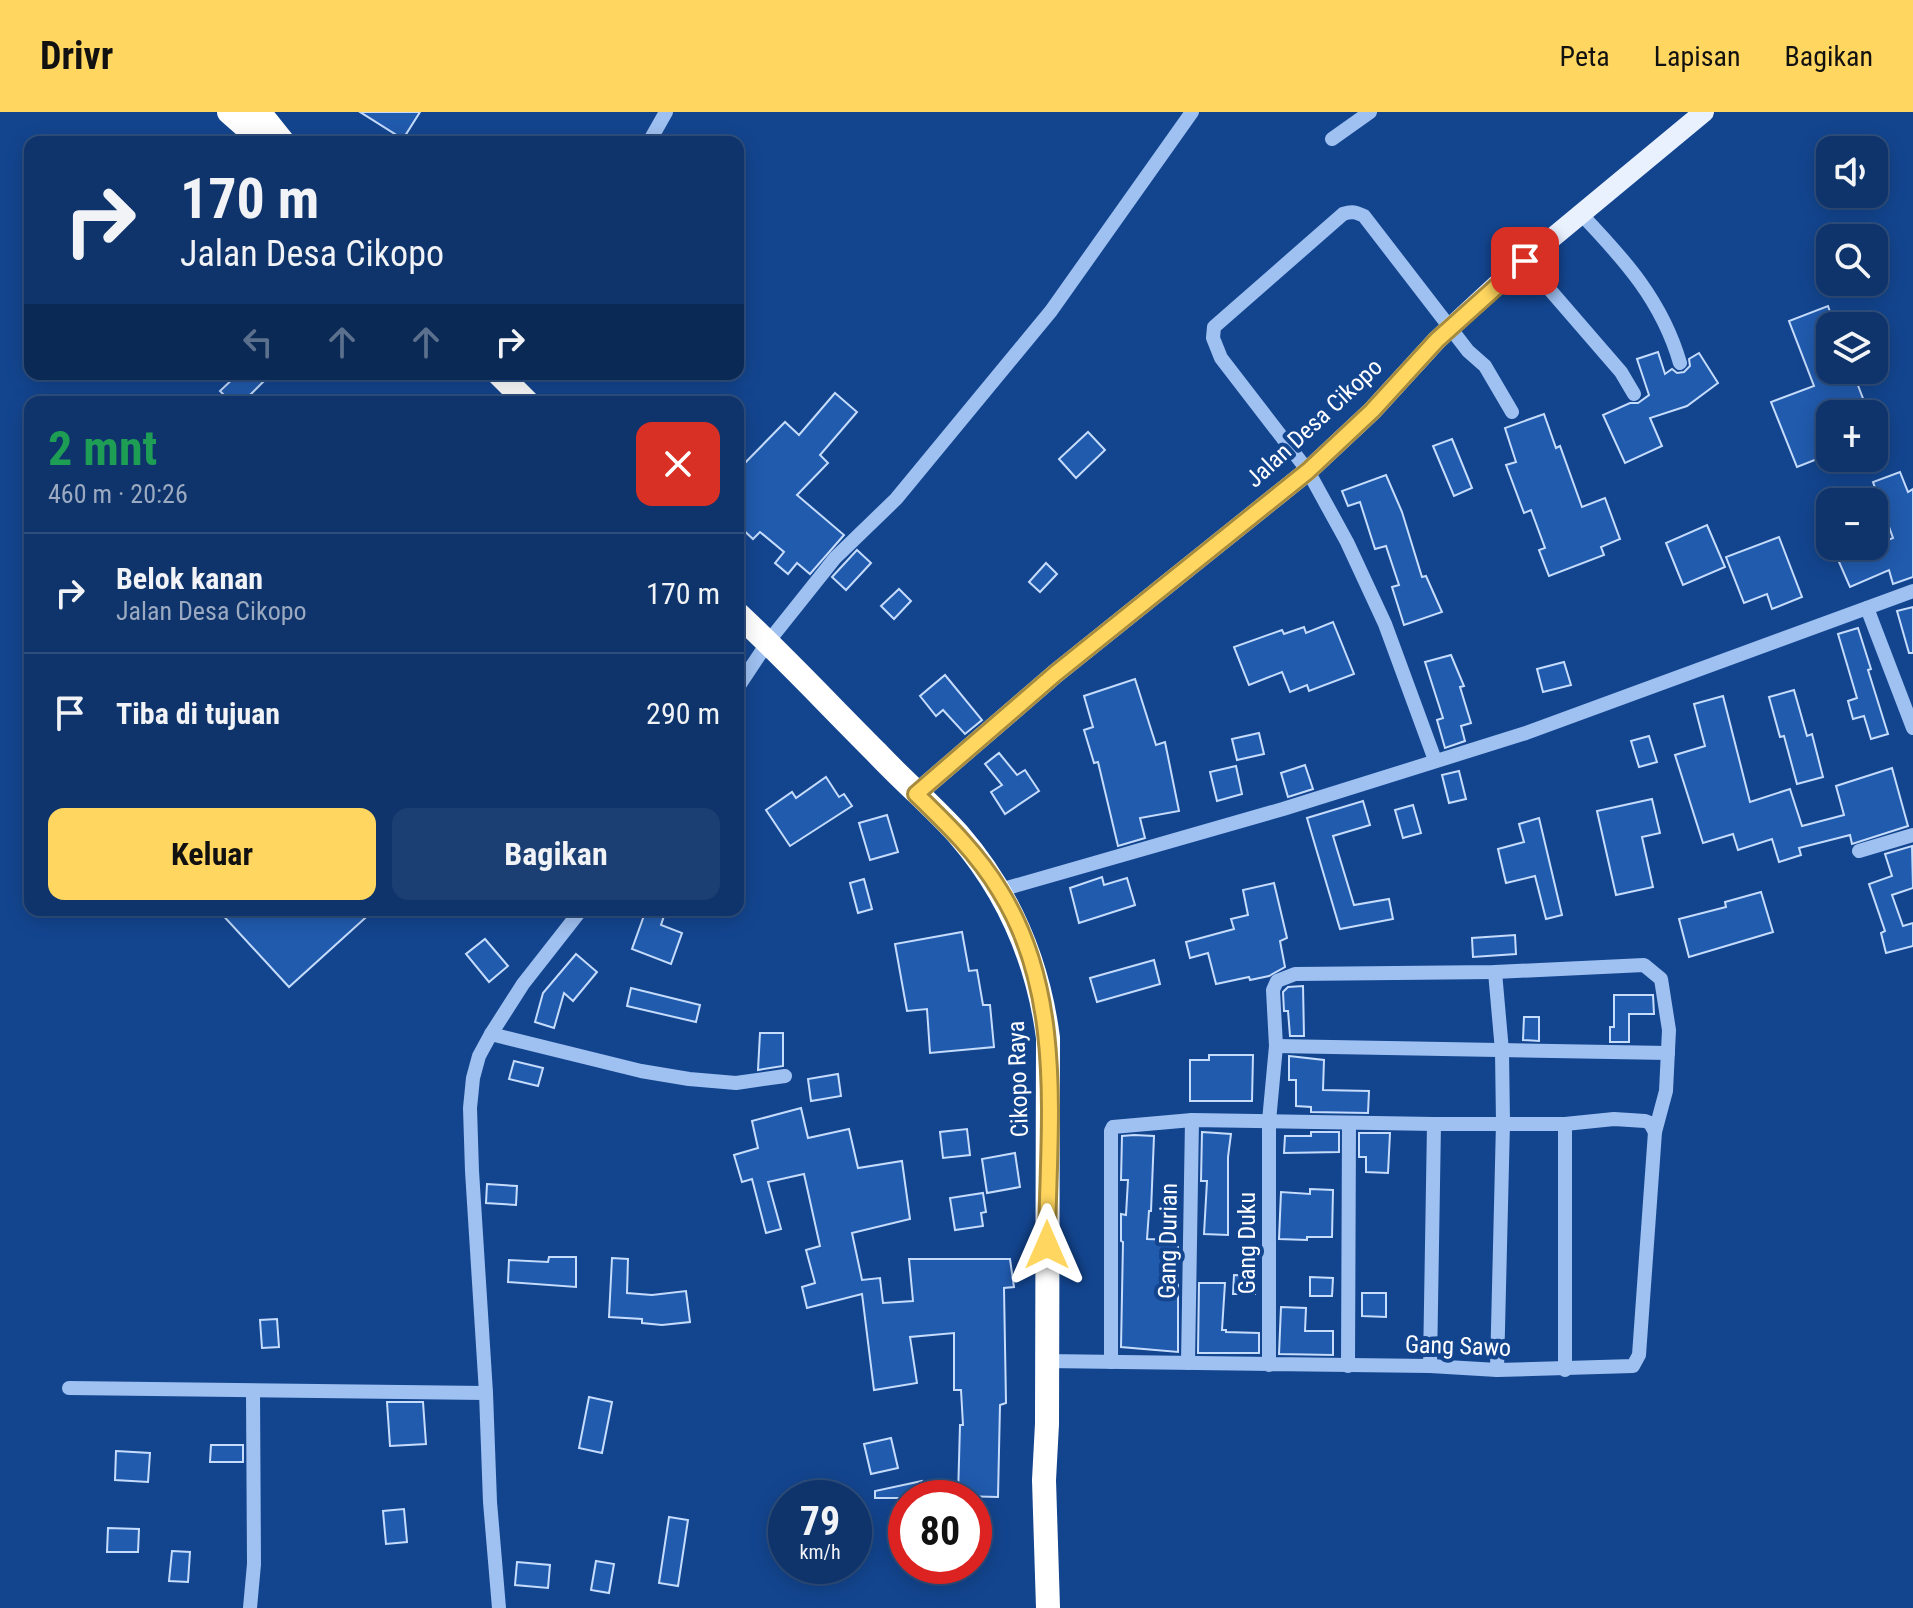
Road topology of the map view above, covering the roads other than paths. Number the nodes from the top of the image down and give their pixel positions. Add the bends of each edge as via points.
1 (229, 112) edge
2 (259, 112) edge
3 (666, 112) edge
4 (1192, 112) edge
5 (1370, 112) edge
6 (1704, 112) edge
7 (256, 136) edge
8 (278, 136) edge
9 (652, 136) edge
10 (1332, 139) dead end
11 (1581, 214) junction
12 (1525, 261) junction
13 (1450, 329) junction
14 (1680, 363) dead end
15 (505, 380) edge
16 (1634, 394) dead end
17 (521, 396) edge
18 (1512, 412) dead end
19 (1308, 471) junction
20 (1913, 591) edge
21 (1867, 608) junction
22 (744, 620) edge
23 (768, 642) junction
24 (744, 678) edge
25 (1913, 728) edge
26 (1435, 760) junction
27 (916, 794) junction
28 (1913, 835) edge
29 (1859, 851) dead end
30 (1000, 890) junction
31 (576, 916) edge
32 (1495, 972) junction
33 (491, 1034) junction
34 (1276, 1046) junction
35 (1502, 1051) junction
36 (1668, 1053) junction
37 (785, 1076) dead end
38 (1192, 1120) junction
39 (1269, 1121) junction
40 (1503, 1123) junction
41 (1349, 1124) junction
42 (1434, 1124) junction
43 (1565, 1124) junction
44 (1655, 1132) junction
45 (1046, 1361) junction
46 (1111, 1362) junction
47 (1188, 1363) junction
48 (1269, 1365) junction
49 (1348, 1366) junction
50 (1430, 1366) junction
51 (1497, 1370) junction
52 (1565, 1370) junction
53 (69, 1388) dead end
54 (253, 1392) junction
55 (486, 1393) junction
56 (250, 1608) edge
57 (499, 1608) edge
58 (1048, 1608) edge

1 - 7 highway
2 - 8 highway
3 - 9 street
4 - 23 street via 1051,311 896,499 835,558
5 - 10 street
6 - 11 main road, Jalan Desa Cikopo
11 - 12 main road, Jalan Desa Cikopo
11 - 14 street via 1623,258 1656,305
12 - 13 main road, Jalan Desa Cikopo
12 - 16 street
13 - 18 street via 1485,366
13 - 19 main road, Jalan Desa Cikopo
13 - 19 street via 1364,216 1351,211 1219,321 1213,338 1221,358
15 - 17 highway
19 - 26 street via 1385,624
19 - 27 main road, Jalan Desa Cikopo via 1055,674
20 - 21 street
21 - 25 street
21 - 26 street via 1624,699
22 - 23 highway, Cikopo Raya
23 - 24 street
23 - 27 highway, Cikopo Raya
26 - 30 street
27 - 30 highway, Cikopo Raya via 957,833
28 - 29 street
30 - 45 highway, Cikopo Raya via 1029,955 1048,1038
31 - 33 street
32 - 34 street, Gang Duku via 1284,977 1273,990
32 - 35 street
32 - 36 street, Gang Sawo via 1644,965 1661,979
33 - 37 street via 689,1079 736,1083
33 - 55 street via 479,1056 470,1108
34 - 35 street
34 - 39 street, Gang Duku
35 - 36 street
35 - 40 street
36 - 44 street, Gang Sawo via 1666,1091
38 - 39 street
38 - 46 street via 1111,1131
38 - 47 street, Gang Durian
39 - 41 street
39 - 48 street, Gang Duku
40 - 42 street
40 - 43 street
40 - 51 street
41 - 42 street
41 - 49 street
42 - 50 street
43 - 44 street via 1636,1119 1650,1123
43 - 52 street
44 - 52 street, Gang Sawo via 1638,1358 1628,1368
45 - 46 street, Gang Sawo
45 - 58 highway, Cikopo Raya
46 - 47 street, Gang Sawo
47 - 48 street, Gang Sawo
48 - 49 street, Gang Sawo
49 - 50 street, Gang Sawo
50 - 51 street, Gang Sawo
51 - 52 street, Gang Sawo
53 - 54 street
54 - 55 street
54 - 56 street
55 - 57 street

